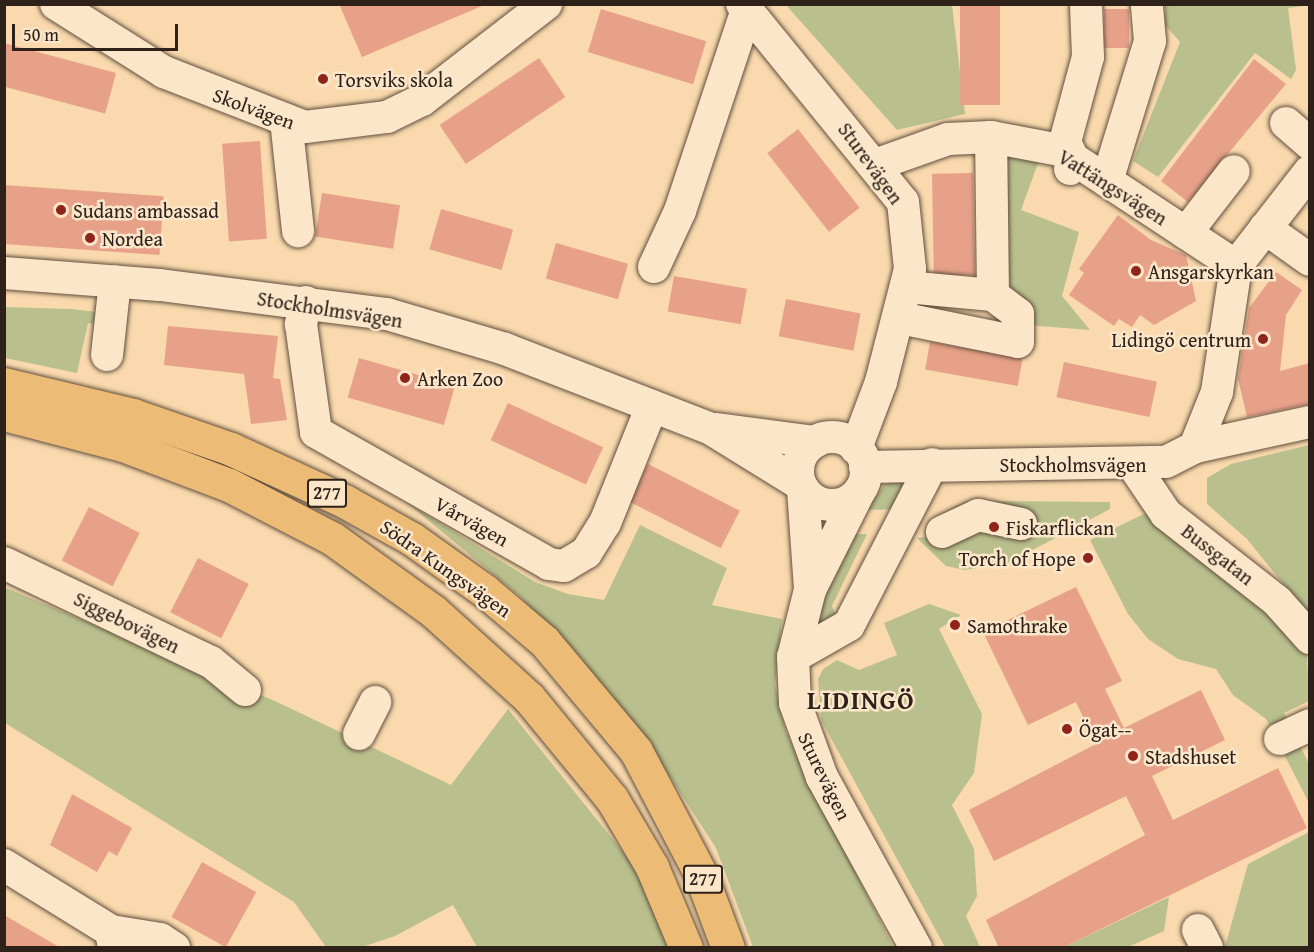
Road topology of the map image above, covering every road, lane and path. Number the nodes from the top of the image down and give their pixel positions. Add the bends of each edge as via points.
1 (56, 4) edge
2 (546, 4) edge
3 (1086, 4) edge
4 (1148, 4) edge
5 (745, 7) edge
6 (286, 120) junction
7 (1286, 123) dead end
8 (991, 137) junction
9 (1310, 144) edge
10 (876, 165) junction
11 (1071, 166) junction
12 (1234, 171) dead end
13 (1310, 171) edge
14 (1107, 181) junction
15 (1265, 228) junction
16 (298, 231) dead end
17 (1186, 233) junction
18 (1310, 260) edge
19 (1236, 266) junction
20 (654, 267) dead end
21 (4, 273) edge
22 (115, 281) junction
23 (906, 287) junction
24 (993, 295) junction
25 (303, 313) junction
26 (900, 318) junction
27 (107, 355) dead end
28 (4, 384) edge
29 (652, 406) junction
30 (4, 414) edge
31 (1310, 422) edge
32 (711, 429) junction
33 (815, 442) junction
34 (1195, 447) junction
35 (932, 464) junction
36 (1133, 465) junction
37 (860, 469) junction
38 (801, 487) junction
39 (1021, 524) dead end
40 (942, 532) dead end
41 (4, 563) edge
42 (810, 590) junction
43 (1310, 638) edge
44 (793, 657) junction
45 (245, 690) dead end
46 (375, 702) dead end
47 (1309, 726) edge
48 (359, 734) dead end
49 (1280, 739) dead end
50 (4, 865) edge
51 (112, 939) edge
52 (174, 948) edge
53 (686, 948) edge
54 (728, 948) edge
55 (916, 948) edge

1 - 6 street, Skolvägen via 164,72
2 - 6 street, Skolvägen via 422,100 387,117 305,127
3 - 11 street via 1088,57 1065,142
4 - 14 street via 1150,41
5 - 10 street, Sturevägen
5 - 20 street, Sturevägen via 681,211
6 - 16 street
7 - 9 street
8 - 10 street, Vattängsvägen via 948,139
8 - 11 street, Vattängsvägen via 1060,150
8 - 24 street
10 - 23 street, Sturevägen via 903,202 910,249
11 - 14 street, Vattängsvägen
12 - 17 street
13 - 15 street
14 - 17 street, Vattängsvägen
15 - 18 street
15 - 19 street
17 - 19 street, Vattängsvägen
19 - 34 street via 1217,393
21 - 22 street, Stockholmsvägen
22 - 25 street, Stockholmsvägen
22 - 27 street
23 - 24 street
23 - 26 street, Sturevägen
24 - 26 street via 1018,314 1018,342
25 - 29 street, Stockholmsvägen via 387,314 505,349
25 - 29 street, Vårvägen via 316,432 549,564 564,566 586,553 605,523
26 - 37 street, Sturevägen
28 - 54 main road, Södra Kungsvägen / 277 via 133,415 231,449 346,502 485,591 544,641 636,751 700,873
29 - 32 street, Stockholmsvägen
30 - 53 main road, Södra Kungsvägen / 277 via 123,445 229,485 333,538 434,610 529,698 612,799 652,867
31 - 34 street, Stockholmsvägen
32 - 33 street, Stockholmsvägen
32 - 38 street, Stockholmsvägen
33 - 37 street, Stockholmsvägen via 836,437
33 - 38 street via 800,458
34 - 36 street, Stockholmsvägen via 1166,462
35 - 36 street, Stockholmsvägen
35 - 37 street, Stockholmsvägen
35 - 44 street via 849,625
36 - 43 street, Bussgatan via 1166,514 1277,601
37 - 38 street, Stockholmsvägen via 831,505
37 - 42 street, Sturevägen
38 - 42 street, Sturevägen
39 - 40 street via 989,514
41 - 45 street, Siggebovägen via 210,662
42 - 44 street, Sturevägen
44 - 55 street, Sturevägen via 802,730
46 - 48 street
47 - 49 street
50 - 51 street
51 - 52 street via 160,939

